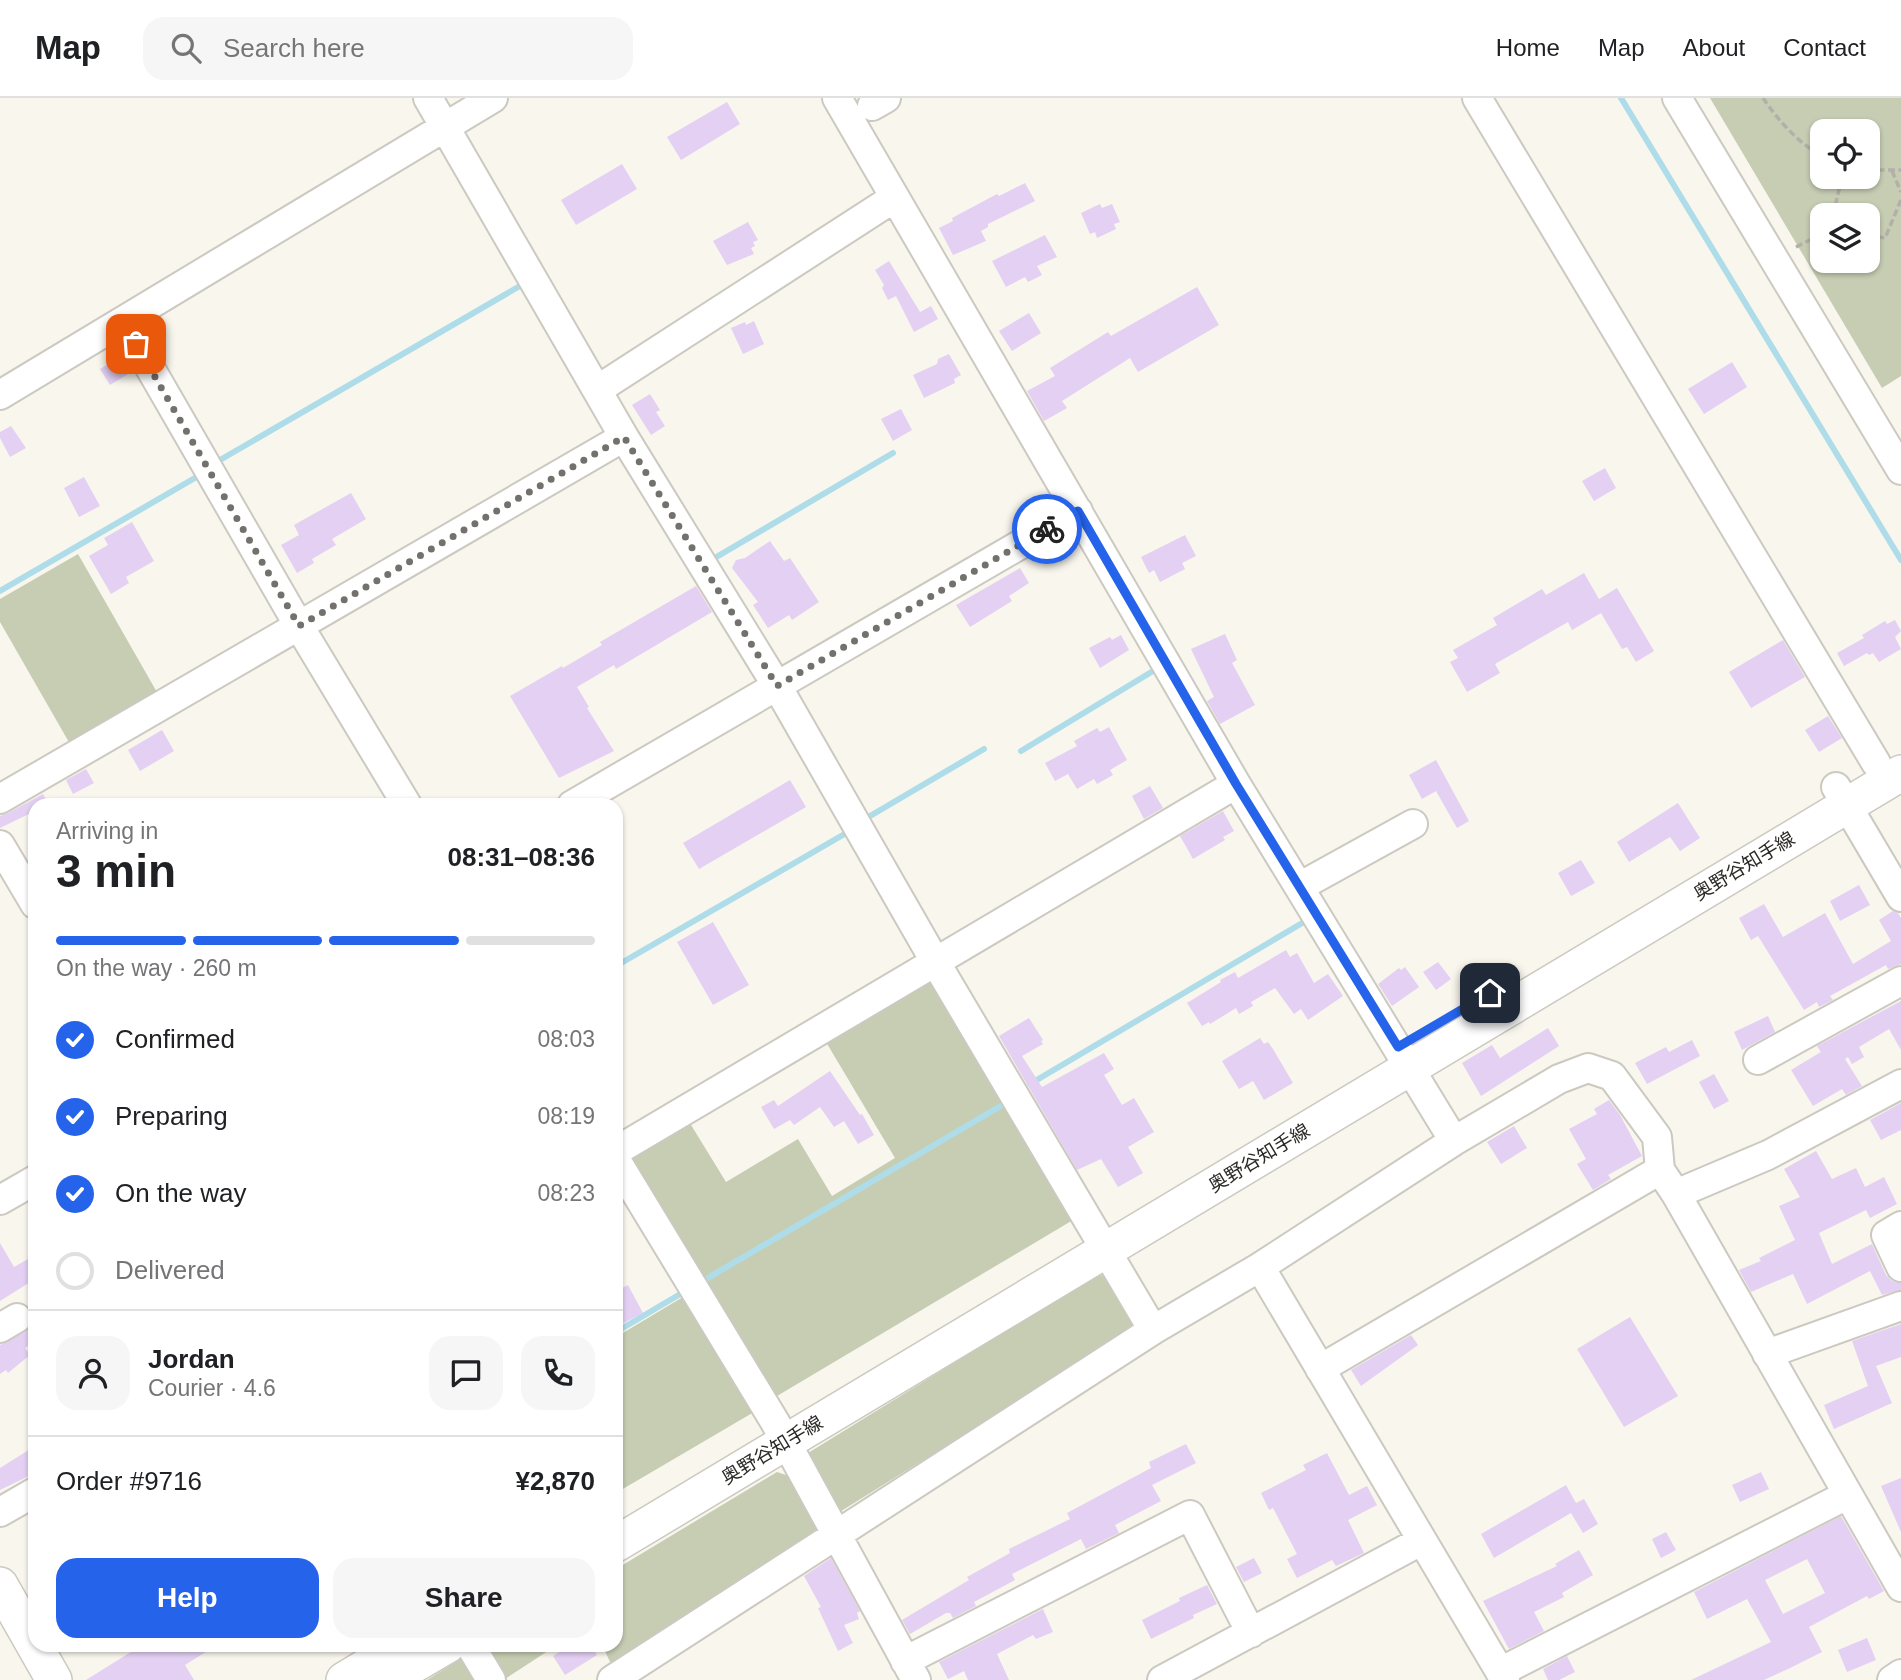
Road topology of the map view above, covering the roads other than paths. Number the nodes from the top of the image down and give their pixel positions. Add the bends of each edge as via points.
1 (428, 98) edge
2 (493, 98) edge
3 (837, 98) edge
4 (1478, 98) edge
5 (1677, 98) edge
6 (444, 127) junction
7 (894, 198) junction
8 (122, 321) junction
9 (597, 390) junction
10 (0, 395) edge
11 (624, 437) junction
12 (1901, 470) edge
13 (1078, 511) junction
14 (299, 626) junction
15 (777, 686) junction
16 (1893, 761) edge
17 (1236, 784) junction
18 (1841, 796) junction
19 (403, 798) edge
20 (584, 798) edge
21 (0, 799) edge
22 (1413, 824) dead end
23 (0, 845) edge
24 (1299, 887) junction
25 (28, 892) edge
26 (1901, 897) edge
27 (936, 963) junction
28 (1901, 981) edge
29 (1404, 1058) junction
30 (1758, 1060) dead end
31 (1901, 1084) edge
32 (1454, 1141) junction
33 (623, 1146) edge
34 (1660, 1170) junction
35 (623, 1172) edge
36 (28, 1184) edge
37 (1676, 1194) junction
38 (0, 1200) edge
39 (1901, 1226) edge
40 (1100, 1240) junction
41 (1260, 1267) junction
42 (1901, 1267) edge
43 (1901, 1306) edge
44 (1153, 1331) junction
45 (1767, 1354) junction
46 (1320, 1369) junction
47 (780, 1432) junction
48 (1847, 1495) junction
49 (28, 1496) edge
50 (0, 1512) edge
51 (623, 1513) edge
52 (838, 1535) junction
53 (623, 1539) edge
54 (1421, 1541) junction
55 (1901, 1587) edge
56 (1, 1588) edge
57 (1251, 1633) junction
58 (28, 1635) edge
59 (38, 1652) edge
60 (390, 1652) edge
61 (436, 1652) edge
62 (474, 1652) edge
63 (911, 1670) edge
64 (1901, 1674) edge
65 (1502, 1676) edge
66 (54, 1680) edge
67 (344, 1680) edge
68 (388, 1680) edge
69 (491, 1680) edge
70 (612, 1680) edge
71 (1162, 1680) edge
72 (1892, 1680) edge

1 - 6 street
2 - 6 street
3 - 7 street
4 - 16 street
5 - 12 street
6 - 8 street
6 - 9 street
7 - 9 street
7 - 13 street
8 - 10 street
8 - 14 street
9 - 11 street
11 - 14 street
11 - 15 street
13 - 15 street
13 - 17 street
14 - 19 street
14 - 21 street
15 - 20 street
15 - 27 street
16 - 18 main road, 奥野谷知手線
17 - 24 street
17 - 27 street
18 - 26 street
18 - 29 main road, 奥野谷知手線
22 - 24 street
23 - 25 street
24 - 29 street
27 - 33 street
27 - 40 street
28 - 30 street
29 - 32 street
29 - 40 main road, 奥野谷知手線
31 - 37 street via 1768,1155
32 - 34 street via 1559,1079 1588,1068 1612,1076 1657,1137
32 - 41 street
34 - 37 street
34 - 46 street
35 - 47 street
36 - 38 street
37 - 45 street
39 - 42 street via 1886,1235
40 - 44 street
40 - 47 main road, 奥野谷知手線
41 - 44 street
41 - 46 street
43 - 45 street
44 - 52 street
45 - 48 street
46 - 54 street
47 - 51 main road, 奥野谷知手線
47 - 52 street
47 - 53 main road, 奥野谷知手線
48 - 55 street
48 - 65 street
49 - 50 street
52 - 63 street
52 - 70 street
54 - 57 street
54 - 65 street
56 - 58 main road
57 - 63 street via 1191,1515
57 - 71 street
59 - 66 main road
60 - 67 main road
61 - 68 main road
62 - 69 street
64 - 72 street

